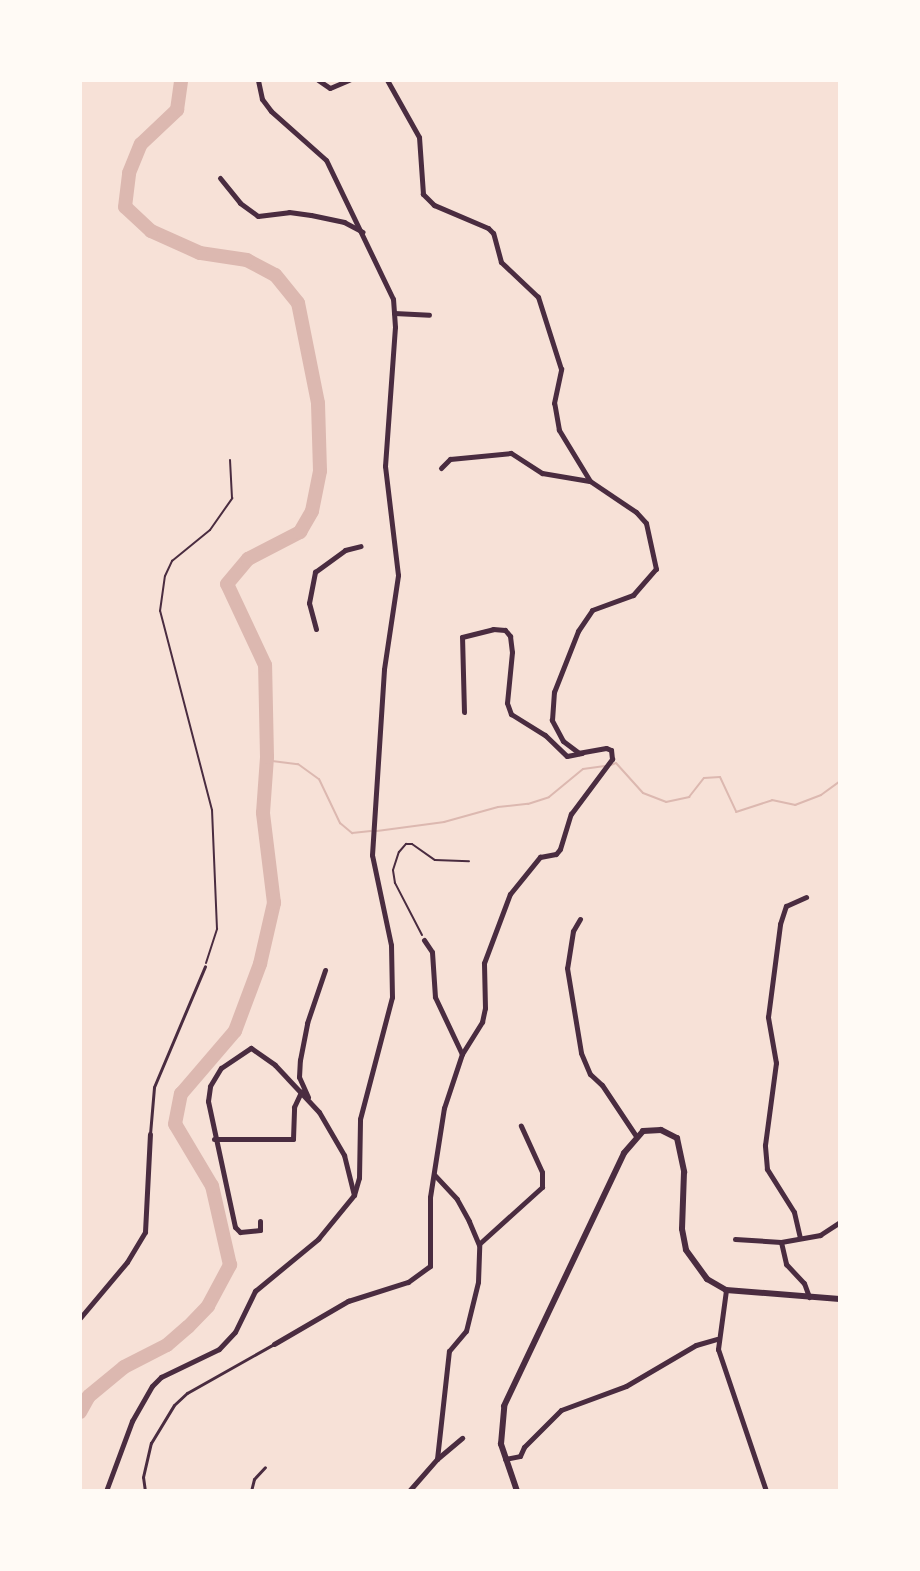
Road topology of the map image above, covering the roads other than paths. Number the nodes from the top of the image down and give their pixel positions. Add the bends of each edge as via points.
1 (258, 80) edge
2 (318, 80) edge
3 (349, 80) edge
4 (387, 80) edge
5 (220, 178) dead end
6 (364, 233) junction
7 (394, 313) junction
8 (429, 315) dead end
9 (441, 468) dead end
10 (590, 481) junction
11 (361, 546) dead end
12 (316, 629) dead end
13 (464, 712) dead end
14 (583, 753) junction
15 (806, 897) dead end
16 (580, 919) dead end
17 (424, 940) road end
18 (205, 966) road end
19 (325, 970) dead end
20 (462, 1054) junction
21 (301, 1092) junction
22 (310, 1101) junction
23 (521, 1126) dead end
24 (150, 1134) joint
25 (636, 1136) junction
26 (214, 1139) junction
27 (435, 1175) junction
28 (354, 1195) junction
29 (260, 1221) dead end
30 (840, 1222) edge
31 (800, 1238) junction
32 (735, 1239) dead end
33 (781, 1242) junction
34 (479, 1245) junction
35 (726, 1290) junction
36 (809, 1297) junction
37 (840, 1299) edge
38 (80, 1318) edge
39 (717, 1339) junction
40 (274, 1344) joint
41 (462, 1438) dead end
42 (437, 1459) junction
43 (505, 1459) junction
44 (265, 1467) dead end
45 (411, 1490) edge
46 (106, 1491) edge
47 (145, 1491) edge
48 (251, 1491) edge
49 (517, 1491) edge
50 (766, 1491) edge

1 - 6 street via 271,111 326,160
2 - 3 street via 330,88
4 - 10 street via 419,137 423,194 434,205 488,228 501,262 538,297 561,369 554,416
5 - 6 street via 258,216 311,215
6 - 7 street via 388,283
7 - 8 street
7 - 28 street via 385,466 398,575 384,669 372,827 373,868 391,945 393,982 360,1119
9 - 10 street via 450,459 511,453 542,473
10 - 14 street via 646,523 656,569 633,595 592,610 563,663 550,708 552,720 572,751
11 - 12 street via 333,557 315,572 309,603
13 - 14 street via 462,637 505,630 512,643 507,703 511,714 567,756
14 - 20 street via 606,748 612,759 575,807 560,849 540,857 510,894 484,963 482,1022
15 - 31 street via 786,906 780,924 768,1017 776,1063 765,1145 767,1169 794,1212
16 - 25 street via 567,968 581,1053 590,1074
17 - 20 street via 432,952 435,997
18 - 24 lane via 154,1087
19 - 22 street via 299,1069
20 - 27 street via 447,1092
21 - 22 street
21 - 26 street via 294,1107 293,1139
21 - 26 street via 256,1049 235,1056 221,1068 207,1096
22 - 28 street via 344,1155
23 - 34 street via 542,1172 542,1187
24 - 38 street via 145,1232
25 - 35 street via 651,1129 677,1138 684,1172 686,1250 707,1279
25 - 43 street via 515,1378 501,1424
26 - 29 street via 235,1227 240,1232 260,1230
27 - 34 street via 457,1199
27 - 40 street via 430,1266 408,1282 348,1301
28 - 46 street via 318,1239 255,1291 235,1332 219,1349 152,1386 132,1421
30 - 31 street via 820,1235
31 - 33 street
32 - 33 street
33 - 36 street via 786,1264
34 - 42 street via 472,1317 449,1351
35 - 36 street
35 - 39 street
36 - 37 street
39 - 43 street via 696,1345 626,1386 561,1410 520,1456
39 - 50 street
40 - 47 lane via 174,1405 151,1443
41 - 42 street
42 - 45 street
43 - 49 street
44 - 48 lane

